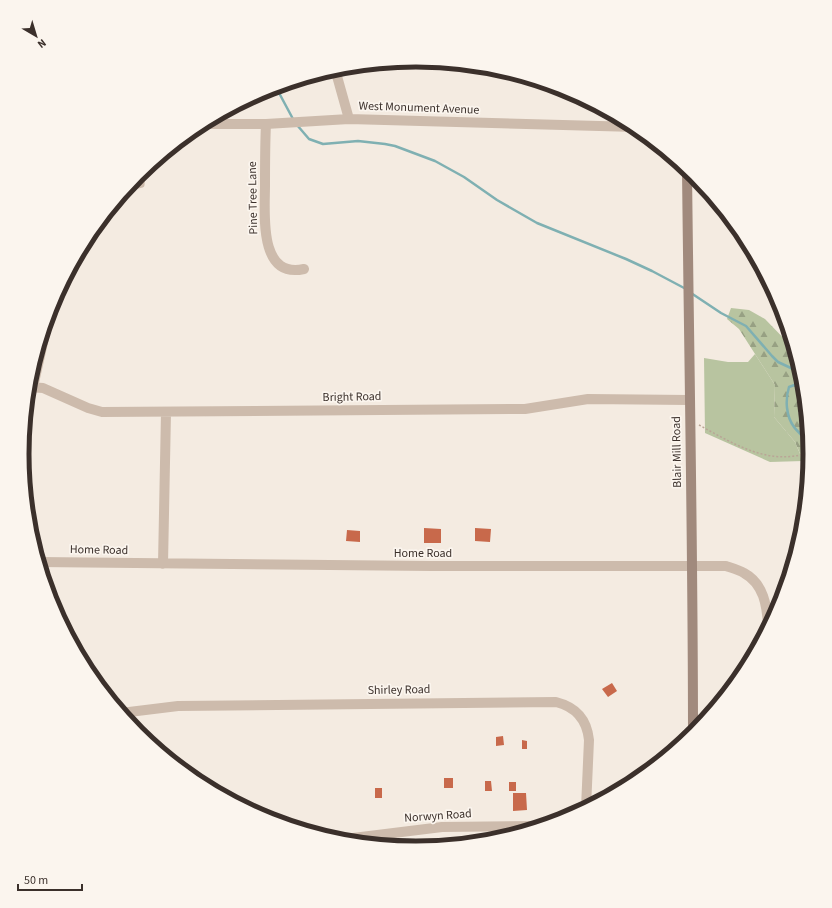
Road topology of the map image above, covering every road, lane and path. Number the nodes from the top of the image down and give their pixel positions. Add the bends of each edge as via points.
1 (337, 75) edge
2 (349, 119) junction
3 (215, 124) edge
4 (266, 124) junction
5 (622, 127) edge
6 (687, 177) edge
7 (142, 180) edge
8 (137, 186) edge
9 (304, 269) dead end
10 (35, 387) edge
11 (689, 400) junction
12 (166, 412) junction
13 (690, 420) junction
14 (803, 455) edge
15 (45, 562) edge
16 (163, 564) junction
17 (693, 565) junction
18 (767, 617) edge
19 (127, 711) edge
20 (693, 725) edge
21 (586, 801) edge
22 (521, 826) edge
23 (360, 837) edge

1 - 2 street
2 - 4 street, West Monument Avenue
2 - 5 street, West Monument Avenue
3 - 4 street, West Monument Avenue
4 - 9 street, Pine Tree Lane via 264,223 267,243 275,260 281,266 288,270
6 - 11 main road, Blair Mill Road
7 - 8 lane via 142,185
10 - 12 street, Bright Road via 43,388 102,412
11 - 12 street, Bright Road via 588,399 525,409
11 - 13 main road, Blair Mill Road
12 - 16 street
13 - 14 path via 726,440 763,455 781,457
13 - 17 main road, Blair Mill Road
15 - 16 street, Home Road
16 - 17 street, Home Road
17 - 18 street, Home Road via 726,566 744,572 755,582 764,596
17 - 20 main road, Blair Mill Road
19 - 21 street, Shirley Road via 178,706 556,702 576,711 586,724 589,740
22 - 23 street, Norwyn Road via 442,827

